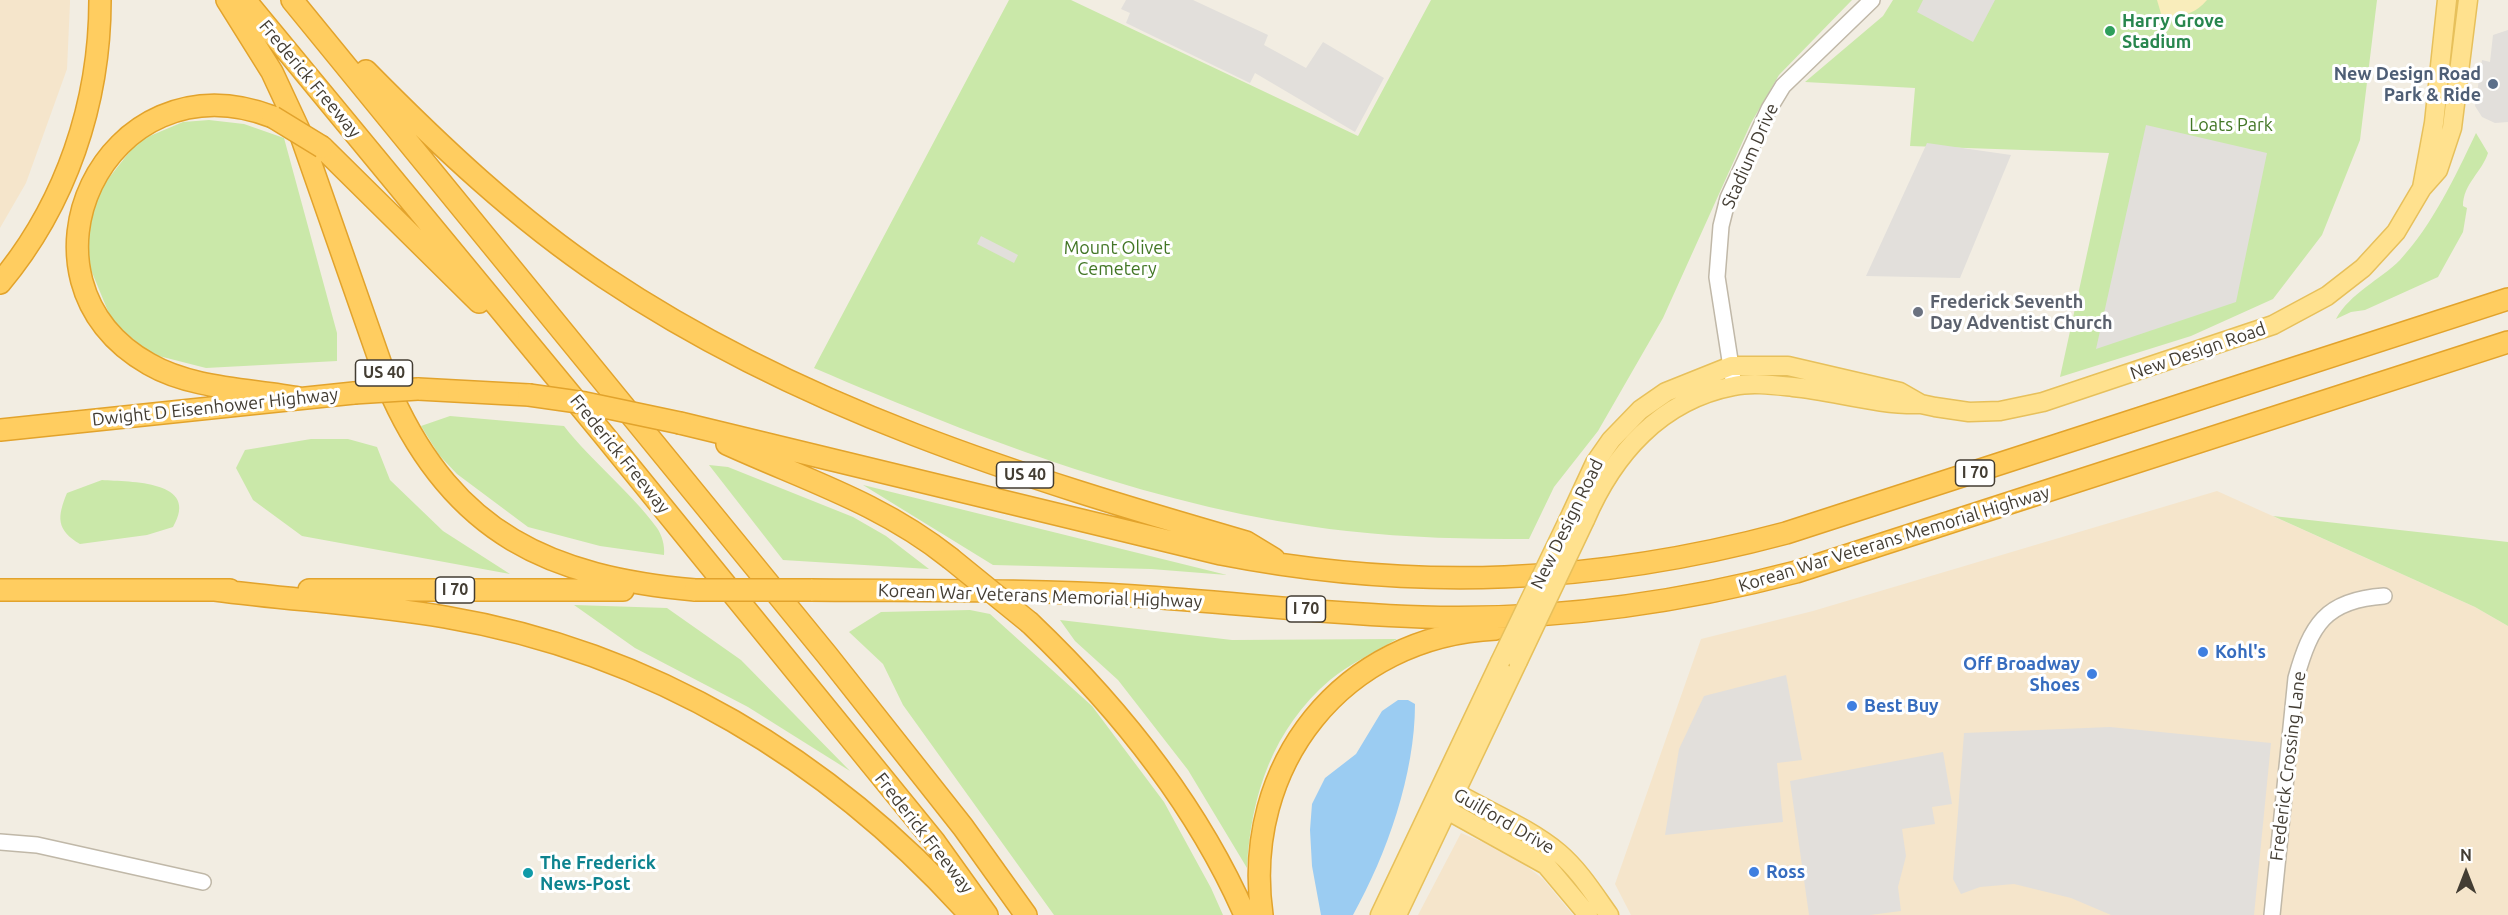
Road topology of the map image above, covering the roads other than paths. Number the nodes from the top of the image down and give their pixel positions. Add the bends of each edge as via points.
1 (100, 0) edge
2 (227, 0) edge
3 (245, 0) edge
4 (294, 0) edge
5 (1872, 0) edge
6 (2447, 0) edge
7 (2468, 0) edge
8 (2422, 188) junction
9 (0, 283) edge
10 (2508, 300) edge
11 (2508, 342) edge
12 (1731, 366) junction
13 (1734, 386) junction
14 (299, 398) junction
15 (1921, 404) junction
16 (680, 423) junction
17 (0, 430) edge
18 (603, 434) junction
19 (1577, 520) junction
20 (1287, 567) junction
21 (1796, 572) junction
22 (0, 590) edge
23 (215, 590) junction
24 (695, 590) junction
25 (2384, 596) dead end
26 (1449, 789) junction
27 (1441, 806) junction
28 (0, 842) edge
29 (203, 882) dead end
30 (1607, 914) edge
31 (970, 915) edge
32 (987, 915) edge
33 (1026, 915) edge
34 (1245, 915) edge
35 (1262, 915) edge
36 (1380, 915) edge
37 (1397, 915) edge
38 (1588, 915) edge
39 (2272, 915) edge

1 - 9 highway via 95,74 68,171 30,243
2 - 24 highway, US 40 via 272,72 299,130 392,396 406,428 438,475 483,519 533,552 623,582
3 - 18 highway, Frederick Freeway
4 - 20 highway, US 40 via 428,134 509,206 604,277 695,332 859,414 934,444 1246,542
4 - 33 highway, Frederick Freeway via 827,654 963,827
5 - 12 street, Stadium Drive via 1783,86 1731,189 1721,226 1717,277
6 - 8 main road, New Design Road via 2434,123
7 - 8 main road, New Design Road via 2452,128 2438,170
8 - 15 main road, New Design Road via 2396,232 2363,268 2327,296 2273,325 2026,407 1969,412
10 - 20 highway, Korean War Veterans Memorial Highway / I 70 via 1847,514 1730,548 1611,569 1475,579 1427,579
11 - 21 highway, Korean War Veterans Memorial Highway / I 70
12 - 13 street, Stadium Drive
12 - 15 main road, New Design Road via 1788,366 1825,373 1900,392
12 - 19 main road, New Design Road via 1666,392 1640,410 1595,463
13 - 15 main road, New Design Road via 1794,387 1897,404
13 - 19 main road, New Design Road via 1685,403 1645,430 1612,467
14 - 16 highway, Dwight D Eisenhower Highway / I 70, bridge via 418,389 529,395
14 - 17 highway, Dwight D Eisenhower Highway / I 70
14 - 18 highway, bridge via 177,376 138,358 117,340 92,306 77,251 80,216 91,182 111,153 137,129 162,116 203,105 232,106 273,117 322,147 534,358
16 - 20 highway, Korean War Veterans Memorial Highway / I 70
16 - 34 highway, bridge via 880,510 917,532 1030,623 1092,685 1147,752 1198,828
18 - 32 highway, Frederick Freeway via 934,841
19 - 26 main road, New Design Road, bridge
21 - 24 highway, Korean War Veterans Memorial Highway / I 70, bridge via 1685,598 1614,609 1495,617 1355,614 1202,600 1039,592
21 - 35 highway via 1686,604 1615,618 1555,627 1454,634 1400,652 1373,666 1324,707 1299,739 1276,781 1261,839
22 - 23 highway, I 70
23 - 24 highway, Korean War Veterans Memorial Highway / I 70
23 - 31 highway via 445,617 546,641 644,676 691,698 799,761 888,832
25 - 39 street, Frederick Crossing Lane via 2364,597 2340,605 2307,640 2296,678
26 - 27 main road, New Design Road
26 - 30 main road, Guilford Drive via 1561,854
27 - 36 main road, New Design Road
27 - 37 main road, New Design Road
27 - 38 main road, Guilford Drive via 1546,865
28 - 29 street via 38,846

